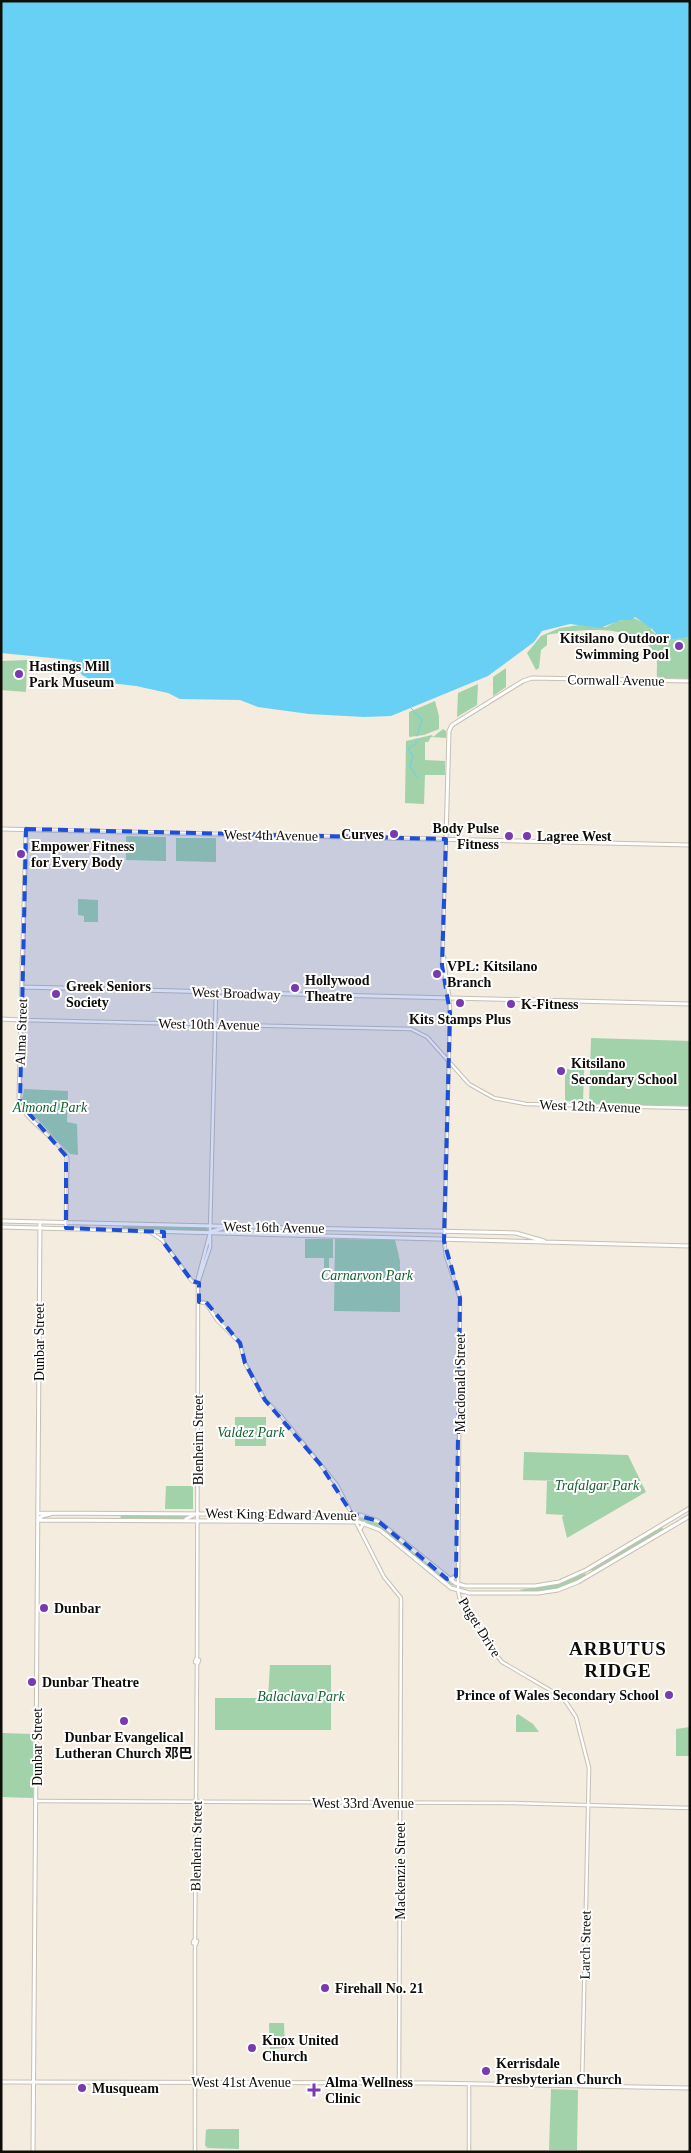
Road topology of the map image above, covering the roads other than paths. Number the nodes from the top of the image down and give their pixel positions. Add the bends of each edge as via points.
1 (690, 681) edge
2 (450, 728) joint
3 (1, 829) edge
4 (26, 829) junction
5 (446, 839) junction
6 (690, 844) edge
7 (22, 987) junction
8 (216, 992) junction
9 (449, 998) junction
10 (690, 1004) edge
11 (1, 1019) edge
12 (21, 1020) junction
13 (215, 1024) junction
14 (449, 1062) junction
15 (690, 1108) edge
16 (1, 1221) edge
17 (40, 1222) junction
18 (66, 1223) junction
19 (210, 1226) junction
20 (228, 1226) junction
21 (1, 1227) edge
22 (40, 1228) junction
23 (66, 1228) junction
24 (150, 1232) junction
25 (166, 1232) junction
26 (444, 1232) junction
27 (210, 1233) junction
28 (444, 1238) junction
29 (162, 1240) junction
30 (545, 1241) junction
31 (690, 1246) edge
32 (199, 1281) junction
33 (199, 1302) junction
34 (690, 1508) edge
35 (38, 1513) junction
36 (52, 1513) junction
37 (198, 1513) junction
38 (212, 1514) junction
39 (352, 1514) junction
40 (690, 1516) edge
41 (38, 1520) junction
42 (178, 1521) junction
43 (198, 1521) junction
44 (356, 1522) junction
45 (365, 1523) junction
46 (360, 1529) junction
47 (458, 1574) junction
48 (447, 1578) junction
49 (458, 1584) junction
50 (458, 1590) junction
51 (36, 1801) junction
52 (196, 1802) junction
53 (400, 1803) junction
54 (588, 1805) junction
55 (690, 1808) edge
56 (1, 2082) edge
57 (35, 2082) junction
58 (194, 2082) junction
59 (399, 2083) junction
60 (469, 2084) junction
61 (582, 2085) junction
62 (690, 2088) edge
63 (34, 2152) edge
64 (195, 2152) edge
65 (469, 2152) edge

1 - 2 main road, Cornwall Avenue via 542,678 523,681
2 - 5 main road, Macdonald Street
3 - 4 main road, West 4th Avenue
4 - 5 main road, West 4th Avenue
4 - 7 main road, Alma Street
5 - 6 main road, West 4th Avenue
5 - 9 street, Macdonald Street via 442,965
7 - 8 main road, West Broadway
7 - 12 main road, Alma Street
8 - 9 main road, West Broadway
8 - 13 street, Blenheim Street
9 - 10 main road, West Broadway
9 - 14 street, Macdonald Street
11 - 12 main road, West 10th Avenue
12 - 13 street, West 10th Avenue
12 - 18 main road, Alma Street via 19,1098 22,1108 66,1156
13 - 14 street, West 10th Avenue via 417,1030
13 - 19 street, Blenheim Street
14 - 15 street, West 12th Avenue via 469,1084 490,1097 526,1104
14 - 26 street, Macdonald Street
16 - 17 main road, West 16th Avenue
17 - 18 main road, West 16th Avenue
17 - 22 main road, Dunbar Street
18 - 19 main road, West 16th Avenue
18 - 23 main road
19 - 20 main road, West 16th Avenue
19 - 27 street, Blenheim Street
20 - 26 main road, West 16th Avenue
20 - 27 main road
21 - 22 main road, West 16th Avenue
22 - 23 main road, West 16th Avenue
22 - 35 main road, Dunbar Street
23 - 24 main road, West 16th Avenue
24 - 25 main road, West 16th Avenue
24 - 29 street
25 - 27 main road, West 16th Avenue
25 - 29 street
26 - 28 street, Macdonald Street
26 - 30 main road, West 16th Avenue via 520,1234
27 - 28 main road, West 16th Avenue
27 - 32 street, Blenheim Street via 210,1247
28 - 30 main road, West 16th Avenue
28 - 47 street, Macdonald Street via 446,1256 460,1298
29 - 32 street via 192,1281
30 - 31 main road, West 16th Avenue
32 - 33 street, Blenheim Street
33 - 37 street, Blenheim Street
33 - 39 street via 206,1303 217,1320 240,1343 245,1363 265,1400 337,1486
34 - 49 main road, West King Edward Avenue via 586,1570 559,1582 535,1586
35 - 36 main road, West King Edward Avenue
35 - 41 main road, Dunbar Street
36 - 37 main road, West King Edward Avenue
36 - 41 main road
37 - 38 main road, West King Edward Avenue
37 - 42 main road
37 - 43 street, Blenheim Street
38 - 39 main road, West King Edward Avenue
38 - 43 main road
39 - 44 street
39 - 48 main road, West King Edward Avenue via 364,1515 378,1522
40 - 50 main road, West King Edward Avenue via 583,1580 563,1588 538,1593 469,1593
41 - 42 main road, West King Edward Avenue
41 - 51 main road, Dunbar Street
42 - 43 main road, West King Edward Avenue
43 - 44 main road, West King Edward Avenue
43 - 52 street, Blenheim Street
44 - 45 main road, West King Edward Avenue
44 - 46 street
45 - 46 main road
45 - 50 main road, West King Edward Avenue via 380,1530 447,1586
46 - 53 street, Mackenzie Street via 384,1577 401,1598
47 - 48 main road
47 - 49 street, Macdonald Street
48 - 49 main road, West King Edward Avenue
49 - 50 street, Macdonald Street
50 - 54 street, Puget Drive via 460,1600 502,1662 555,1693 576,1718 588,1762
51 - 52 street, West 33rd Avenue
51 - 57 main road, Dunbar Street
52 - 53 street, West 33rd Avenue
52 - 58 street, Blenheim Street
53 - 54 street, West 33rd Avenue
53 - 59 street, Mackenzie Street
54 - 55 street, West 33rd Avenue
54 - 61 street, Larch Street
56 - 57 main road, West 41st Avenue
57 - 58 main road, West 41st Avenue
57 - 63 main road, Dunbar Street
58 - 59 main road, West 41st Avenue
58 - 64 street, Blenheim Street
59 - 60 main road, West 41st Avenue
60 - 61 main road, West 41st Avenue
60 - 65 street
61 - 62 main road, West 41st Avenue

